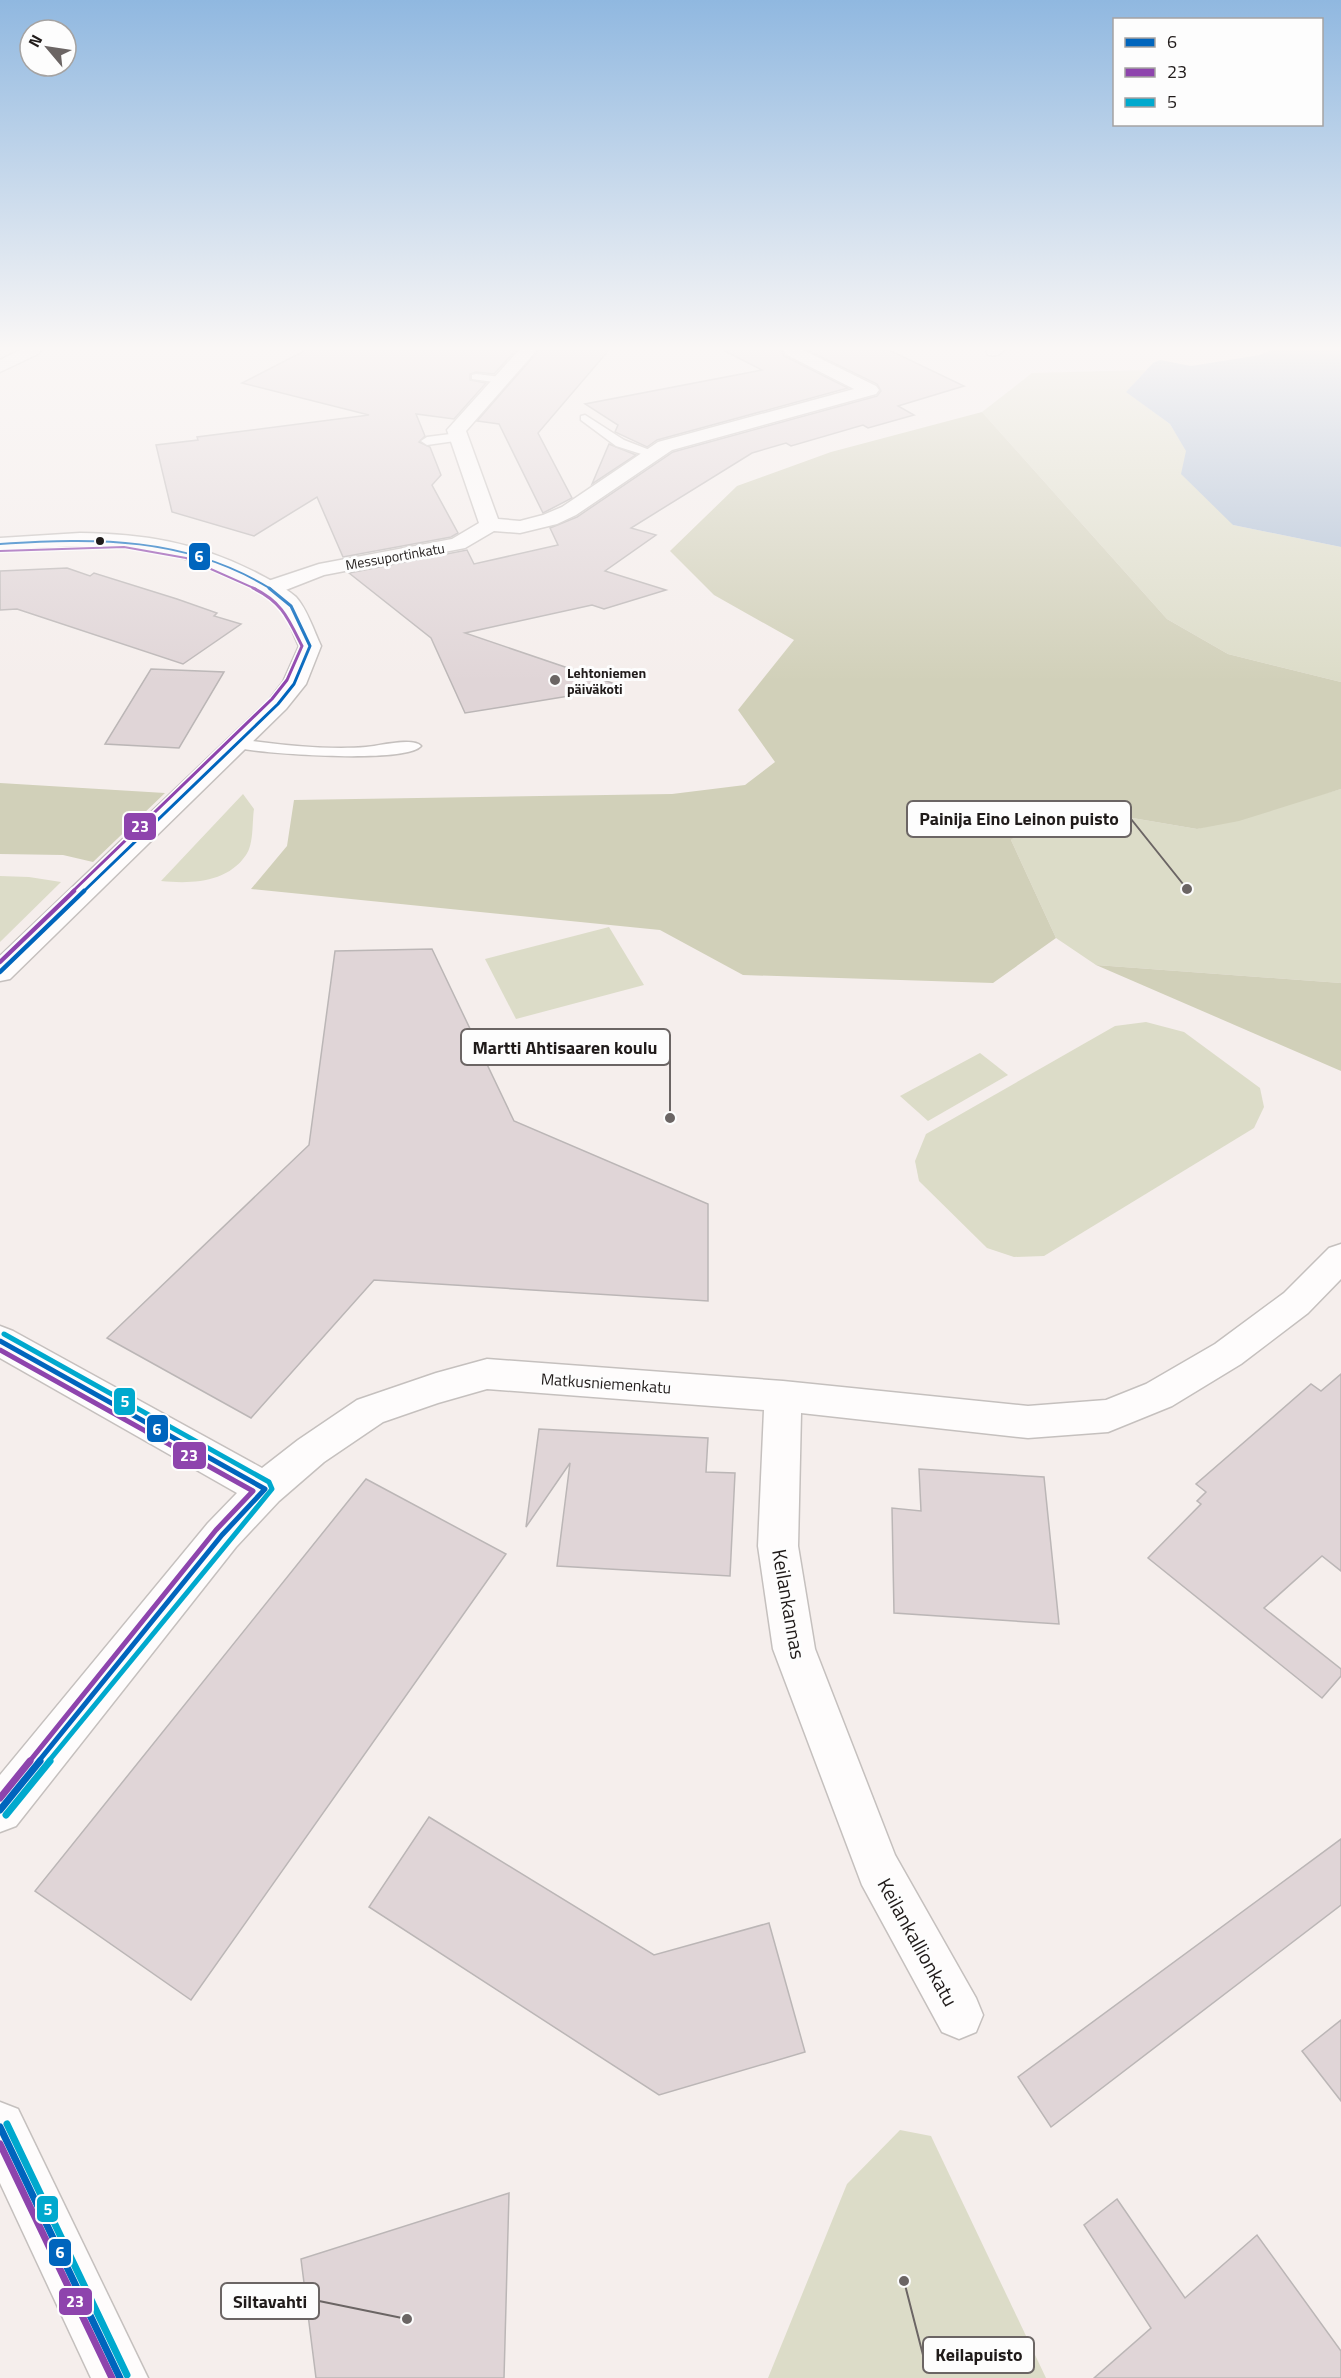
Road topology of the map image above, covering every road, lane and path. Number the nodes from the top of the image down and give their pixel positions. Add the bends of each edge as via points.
1 (467, 461) edge
2 (644, 461) edge
3 (490, 525) junction
4 (0, 544) edge
5 (270, 588) junction
6 (239, 744) junction
7 (413, 746) dead end
8 (0, 972) edge
9 (1341, 1257) edge
10 (0, 1341) edge
11 (783, 1396) junction
12 (265, 1489) junction
13 (0, 1810) edge
14 (878, 1869) joint
15 (959, 2015) dead end
16 (0, 2127) edge
17 (120, 2378) edge

1 - 3 street
2 - 3 street via 550,520 520,527
3 - 5 street, Messuportinkatu via 458,544 319,570
4 - 5 street via 80,539 152,543 209,559
5 - 6 street via 289,603 310,645 294,684
6 - 7 lane via 363,752
6 - 8 street
9 - 11 street, Matkusniemenkatu via 1296,1303 1228,1354 1159,1395 1108,1416 1028,1422
10 - 12 street
11 - 12 street, Matkusniemenkatu via 487,1374 370,1411 311,1451
11 - 14 street, Keilankannas via 778,1546 794,1649
12 - 13 street, Matkusniemenkatu via 222,1535
14 - 15 street, Keilankallionkatu
16 - 17 street

